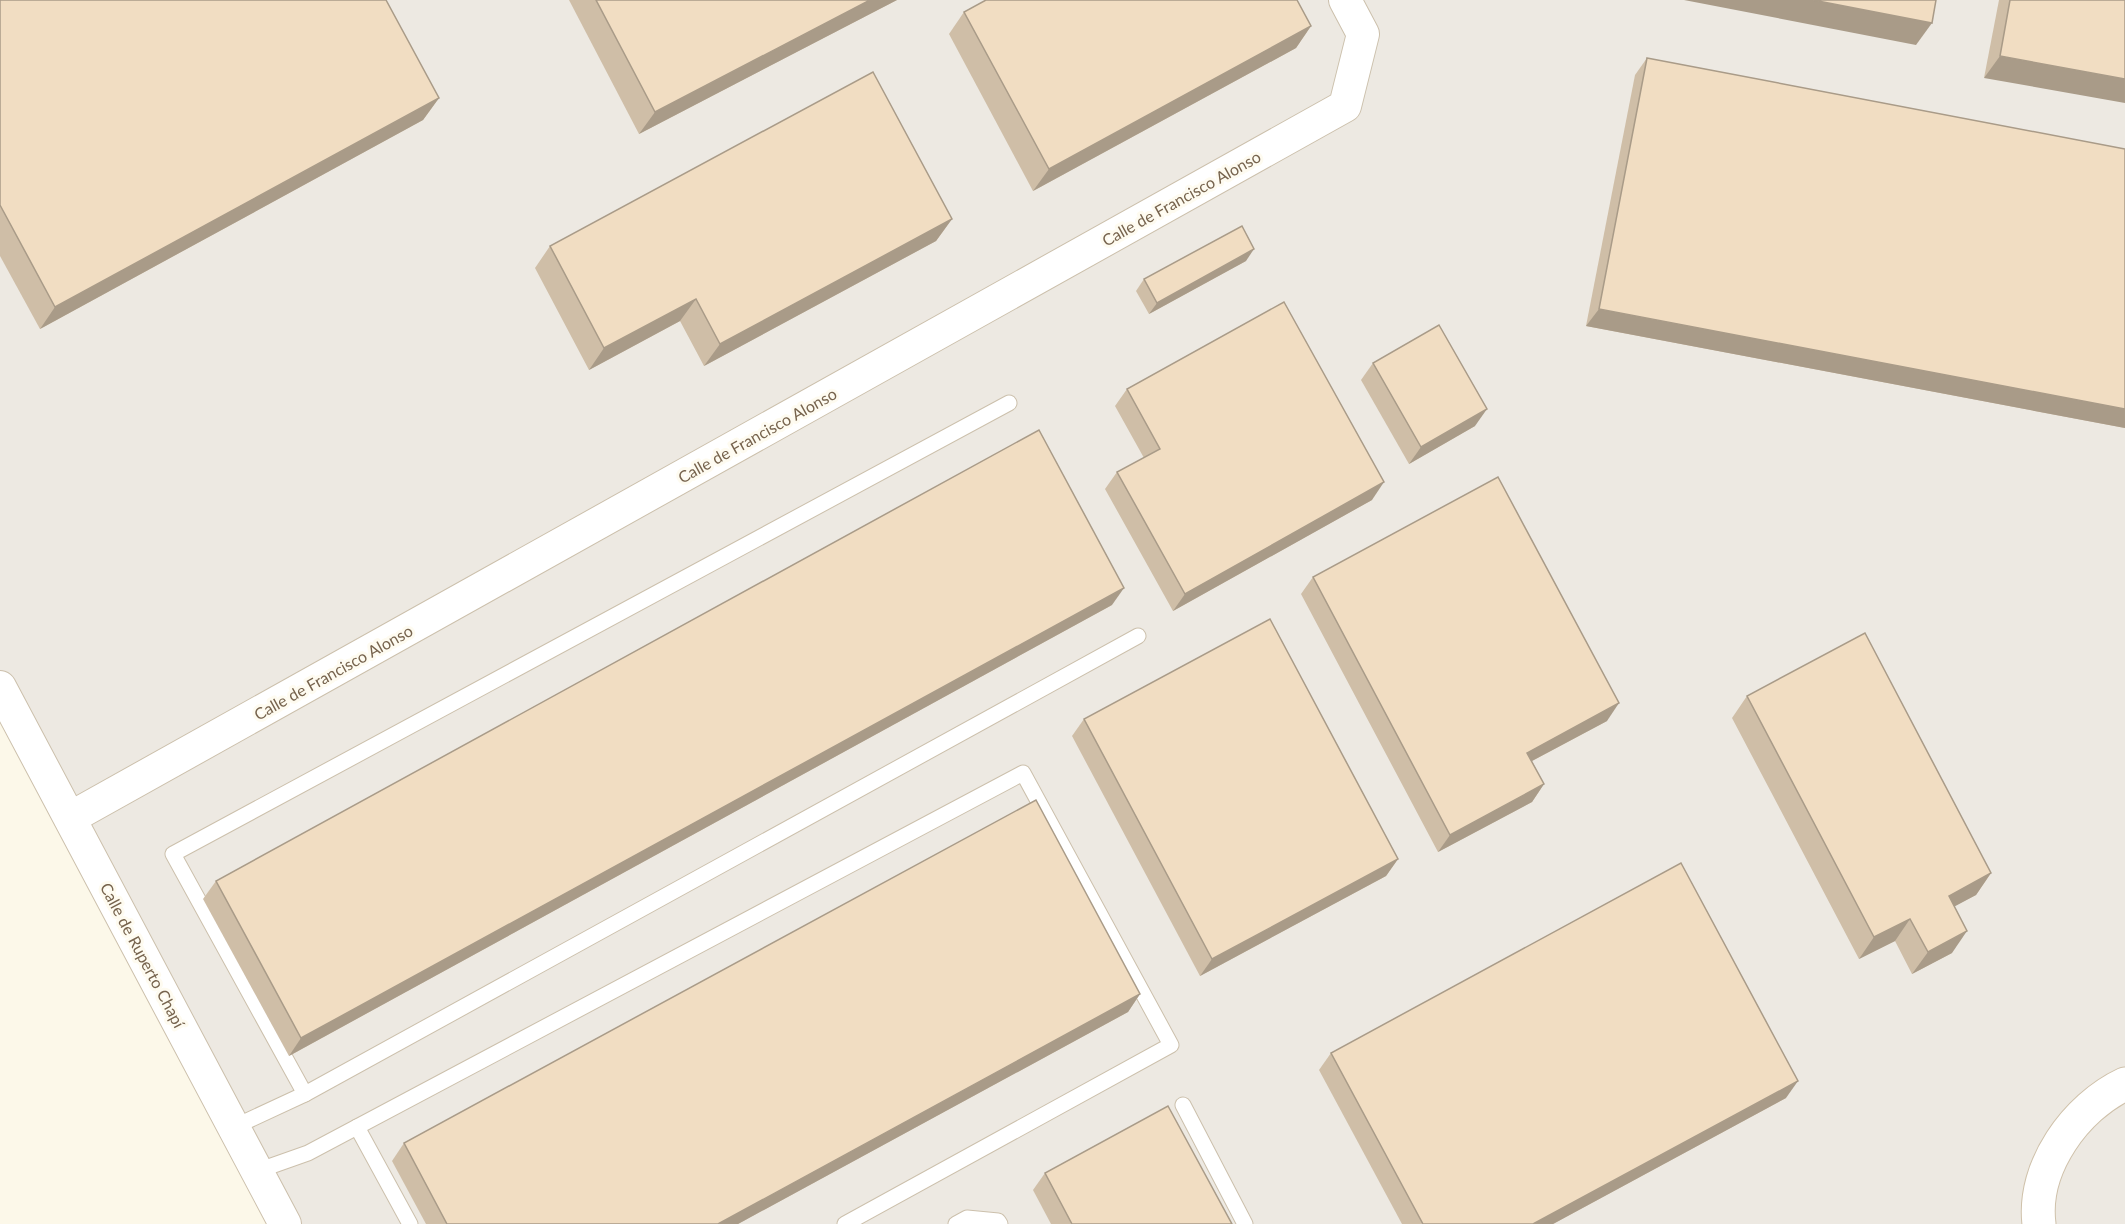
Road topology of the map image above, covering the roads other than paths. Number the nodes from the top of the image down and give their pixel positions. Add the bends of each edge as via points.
1 (1345, 0) edge
2 (1009, 403) dead end
3 (1138, 636) dead end
4 (0, 687) edge
5 (70, 818) junction
6 (2125, 1056) edge
7 (2114, 1089) edge
8 (305, 1094) junction
9 (1182, 1106) dead end
10 (234, 1127) junction
11 (357, 1127) junction
12 (257, 1171) junction
13 (2037, 1221) edge
14 (285, 1224) edge
15 (410, 1224) edge
16 (845, 1224) edge
17 (956, 1224) edge
18 (1000, 1224) edge
19 (1245, 1224) edge

1 - 5 street, Calle de Francisco Alonso via 1363,34 1345,106
2 - 8 lane via 173,854
3 - 8 lane
4 - 5 street, Calle de Ruperto Chapí
5 - 10 street, Calle de Ruperto Chapí
6 - 7 street
7 - 13 street via 2070,1127 2047,1168
8 - 10 lane
9 - 19 lane
10 - 12 street, Calle de Ruperto Chapí
11 - 12 lane via 308,1153
11 - 15 lane
11 - 16 lane via 1023,773 1171,1045
12 - 14 street, Calle de Ruperto Chapí
17 - 18 lane via 967,1218

